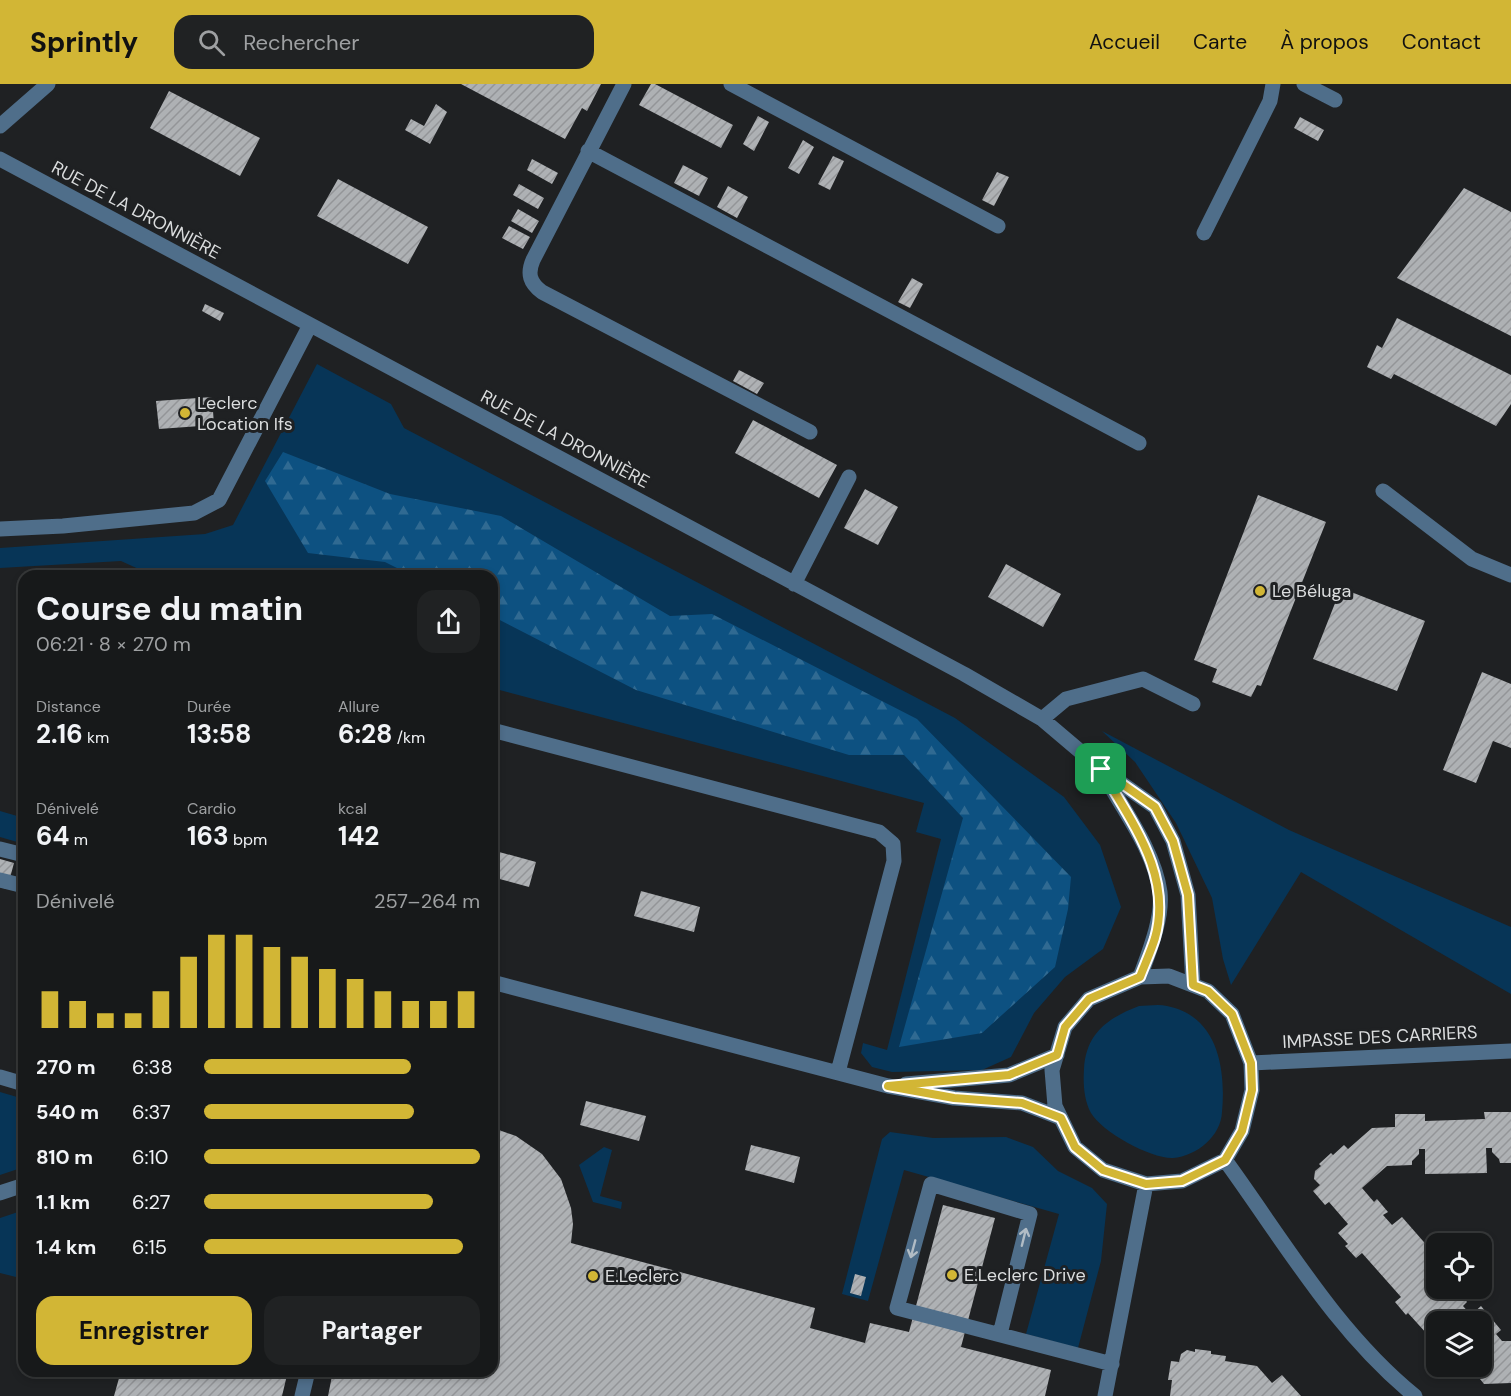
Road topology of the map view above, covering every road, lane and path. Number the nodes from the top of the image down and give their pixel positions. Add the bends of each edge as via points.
1 (48, 84) edge
2 (624, 84) edge
3 (731, 84) edge
4 (1273, 84) edge
5 (1304, 84) edge
6 (1335, 100) dead end
7 (0, 126) edge
8 (588, 151) junction
9 (0, 159) edge
10 (998, 226) dead end
11 (1204, 233) dead end
12 (310, 325) junction
13 (810, 432) dead end
14 (1139, 443) dead end
15 (849, 477) dead end
16 (1383, 491) dead end
17 (0, 529) edge
18 (1511, 575) edge
19 (794, 584) junction
20 (1193, 705) dead end
21 (1042, 719) junction
22 (498, 732) edge
23 (1101, 769) junction
24 (0, 849) edge
25 (18, 854) edge
26 (0, 880) edge
27 (18, 884) edge
28 (1140, 977) junction
29 (498, 984) edge
30 (1193, 985) junction
31 (1511, 1051) edge
32 (1057, 1055) junction
33 (1251, 1063) junction
34 (838, 1072) junction
35 (0, 1077) edge
36 (18, 1082) edge
37 (888, 1086) junction
38 (1061, 1118) junction
39 (1225, 1160) junction
40 (1146, 1184) junction
41 (18, 1187) edge
42 (0, 1193) edge
43 (1000, 1334) junction
44 (1112, 1364) junction
45 (307, 1377) edge
46 (302, 1396) edge
47 (1105, 1396) edge
48 (1415, 1396) edge

1 - 7 street
2 - 8 street
3 - 10 street
4 - 11 street via 1270,101
5 - 6 street
8 - 13 street via 529,269 535,287
8 - 14 street
9 - 12 street, RUE DE LA DRONNIÈRE
12 - 17 street via 219,500 194,513
12 - 19 street, RUE DE LA DRONNIÈRE
15 - 19 street
16 - 18 street via 1472,559
19 - 21 street, RUE DE LA DRONNIÈRE
20 - 21 street via 1143,679 1066,699
21 - 23 street, RUE DE LA DRONNIÈRE
22 - 34 street via 879,832 893,844 894,861
23 - 28 street, RUE DE LA DRONNIÈRE via 1152,861 1160,893 1155,936
23 - 30 street, RUE DE LA DRONNIÈRE via 1155,807 1173,841 1188,895
24 - 25 street
26 - 27 street
28 - 30 street via 1169,976
28 - 32 street via 1089,999 1065,1027
29 - 34 street
30 - 33 street via 1208,991 1232,1014
31 - 33 street, IMPASSE DES CARRIERS
32 - 37 street via 1009,1075
32 - 38 street via 1052,1070 1055,1106
33 - 39 street via 1252,1090 1242,1131
34 - 37 street
35 - 36 street
37 - 38 street via 954,1098 1022,1103
38 - 40 street via 1075,1147 1103,1170
39 - 40 street via 1182,1181
39 - 48 street via 1316,1292
40 - 44 street
41 - 42 street
43 -> 43 street via 1030,1214 931,1184 897,1308
43 - 44 street
44 - 47 street
45 - 46 street

